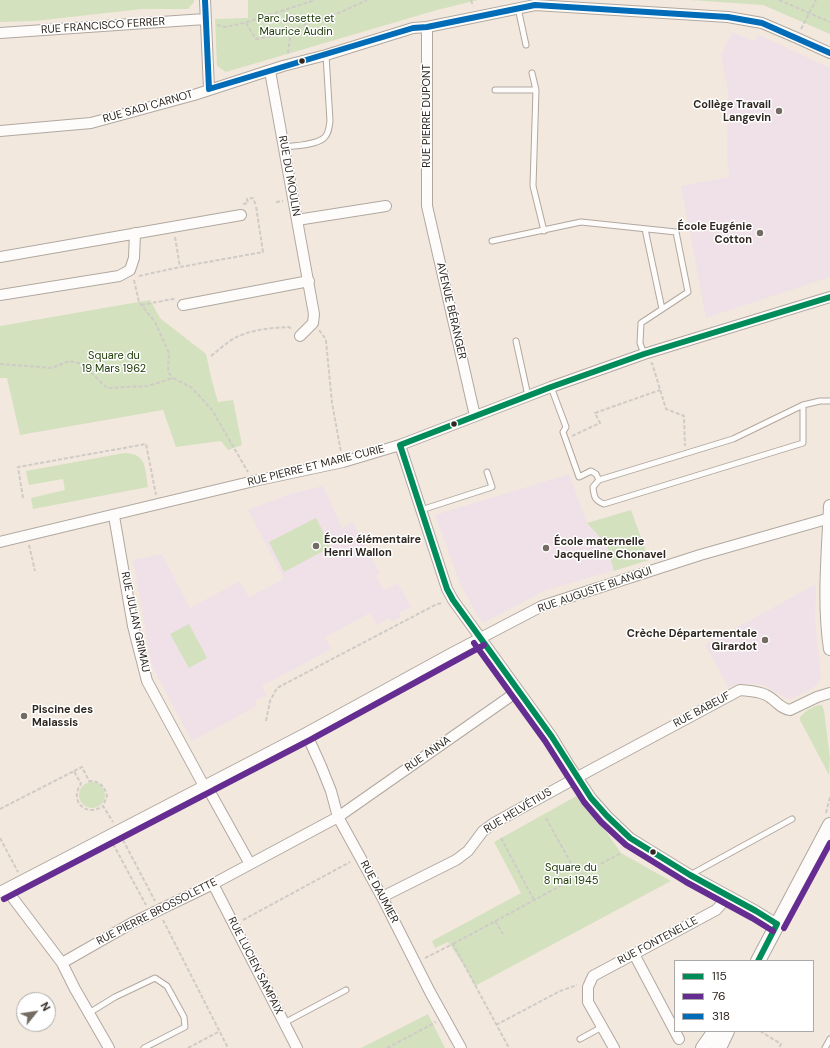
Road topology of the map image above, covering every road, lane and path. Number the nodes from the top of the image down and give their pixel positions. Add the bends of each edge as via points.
1 (205, 0) edge
2 (315, 0) edge
3 (367, 0) edge
4 (778, 0) edge
5 (816, 0) edge
6 (518, 8) junction
7 (809, 13) junction
8 (205, 19) junction
9 (830, 22) edge
10 (246, 23) junction
11 (427, 27) junction
12 (291, 30) junction
13 (0, 33) edge
14 (797, 38) junction
15 (526, 45) dead end
16 (830, 53) edge
17 (326, 55) junction
18 (290, 64) junction
19 (270, 71) junction
20 (532, 73) dead end
21 (209, 89) junction
22 (495, 90) dead end
23 (536, 90) junction
24 (0, 130) edge
25 (284, 147) junction
26 (258, 206) dead end
27 (386, 206) dead end
28 (427, 206) joint
29 (241, 215) dead end
30 (297, 220) junction
31 (174, 227) junction
32 (645, 229) junction
33 (544, 231) junction
34 (135, 233) junction
35 (492, 241) dead end
36 (0, 257) edge
37 (180, 267) junction
38 (309, 281) junction
39 (0, 295) edge
40 (830, 297) edge
41 (141, 305) junction
42 (183, 305) joint
43 (662, 309) junction
44 (300, 336) joint
45 (326, 341) dead end
46 (516, 341) dead end
47 (644, 354) junction
48 (211, 356) dead end
49 (0, 364) edge
50 (652, 365) dead end
51 (173, 378) junction
52 (551, 387) junction
53 (660, 390) junction
54 (528, 396) junction
55 (830, 401) edge
56 (803, 405) junction
57 (475, 416) junction
58 (566, 439) junction
59 (400, 445) junction
60 (685, 454) junction
61 (343, 462) junction
62 (487, 472) dead end
63 (599, 480) junction
64 (254, 481) junction
65 (22, 498) dead end
66 (158, 505) junction
67 (830, 506) edge
68 (421, 510) junction
69 (114, 516) junction
70 (830, 518) edge
71 (0, 542) edge
72 (31, 553) dead end
73 (35, 570) dead end
74 (453, 600) junction
75 (829, 637) edge
76 (480, 638) junction
77 (830, 649) edge
78 (518, 691) junction
79 (830, 693) edge
80 (266, 721) dead end
81 (306, 733) junction
82 (74, 771) junction
83 (577, 777) junction
84 (205, 785) junction
85 (103, 806) junction
86 (0, 809) edge
87 (338, 817) junction
88 (546, 818) dead end
89 (792, 819) dead end
90 (829, 830) edge
91 (118, 831) junction
92 (108, 836) junction
93 (0, 838) edge
94 (501, 838) dead end
95 (621, 853) dead end
96 (360, 856) junction
97 (250, 864) junction
98 (690, 875) junction
99 (578, 876) junction
100 (22, 881) junction
101 (213, 884) junction
102 (3, 891) edge
103 (729, 896) junction
104 (382, 897) junction
105 (534, 900) junction
106 (156, 911) junction
107 (495, 921) junction
108 (777, 924) junction
109 (234, 925) junction
110 (503, 934) dead end
111 (453, 944) junction
112 (634, 954) junction
113 (759, 960) edge
114 (62, 963) junction
115 (415, 963) junction
116 (590, 984) junction
117 (346, 990) dead end
118 (89, 1013) junction
119 (444, 1017) junction
120 (284, 1023) junction
121 (496, 1025) junction
122 (602, 1027) junction
123 (674, 1029) edge
124 (220, 1031) junction
125 (676, 1032) edge
126 (714, 1032) edge
127 (727, 1032) edge
128 (762, 1032) edge
129 (679, 1038) dead end
130 (580, 1039) dead end
131 (830, 1039) edge
132 (109, 1048) edge
133 (144, 1048) edge
134 (188, 1048) edge
135 (228, 1048) edge
136 (297, 1048) edge
137 (388, 1048) edge
138 (461, 1048) edge
139 (508, 1048) edge
140 (614, 1048) edge
141 (704, 1048) edge
142 (719, 1048) edge
143 (779, 1048) edge
144 (825, 1048) edge

1 - 8 street
2 - 10 path
3 - 12 path
4 - 7 path
5 - 7 path
6 - 11 street, RUE SADI CARNOT
6 - 14 street, RUE SADI CARNOT via 535,5 728,17 762,23
6 - 15 lane
7 - 9 path
7 - 14 path
8 - 10 path via 225,27
8 - 13 street, RUE FRANCISCO FERRER
8 - 21 street
10 - 12 path via 256,39
11 - 17 street, RUE SADI CARNOT via 413,28
11 - 28 street, RUE PIERRE DUPONT
12 - 18 path via 288,54
14 - 16 street, RUE SADI CARNOT
17 - 18 street, RUE SADI CARNOT
17 - 25 lane via 329,130 324,138 318,141
18 - 19 street, RUE SADI CARNOT
19 - 21 street, RUE SADI CARNOT
19 - 25 street, RUE DU MOULIN
20 - 23 lane
21 - 24 street, RUE SADI CARNOT via 91,123
22 - 23 lane
23 - 33 lane via 533,186
25 - 30 street, RUE DU MOULIN
26 - 37 path via 263,252
27 - 30 street
28 - 57 street, AVENUE BÉRANGER
29 - 31 street
30 - 38 street, RUE DU MOULIN
31 - 34 street
31 - 37 path
32 - 33 lane via 580,222
32 - 43 lane
32 - 43 lane via 676,232 688,292
33 - 35 lane
34 - 36 street
34 - 39 street via 134,258 130,270 119,276
37 - 41 path via 133,277
38 - 42 street
38 - 44 street, RUE DU MOULIN via 313,323
40 - 47 street, RUE PIERRE ET MARIE CURIE
41 - 42 path via 173,299
41 - 51 path via 155,322 169,353 168,372
43 - 47 lane via 641,323 640,343
44 - 48 path via 289,327 268,328 240,335
45 - 61 path via 332,403
46 - 54 lane
47 - 52 street, RUE PIERRE ET MARIE CURIE
49 - 51 path via 52,368 69,361 82,364 107,388 148,386
50 - 53 path
51 - 64 path via 192,388 212,410
52 - 54 street, RUE PIERRE ET MARIE CURIE
52 - 58 lane via 566,427 563,432
53 - 58 path via 595,413 600,423
53 - 60 path via 666,409 684,416
54 - 57 street, RUE PIERRE ET MARIE CURIE
55 - 56 lane
56 - 60 lane via 732,439
56 - 63 lane via 802,444 604,504 594,497 593,487
57 - 59 street, RUE PIERRE ET MARIE CURIE
58 - 63 lane via 580,476 591,471
59 - 61 street, RUE PIERRE ET MARIE CURIE
59 - 68 street
60 - 63 lane
61 - 64 street, RUE PIERRE ET MARIE CURIE
62 - 68 lane via 492,487
64 - 66 street, RUE PIERRE ET MARIE CURIE
65 - 66 path via 18,467 146,444
66 - 69 street, RUE PIERRE ET MARIE CURIE
67 - 70 street
68 - 74 street
69 - 71 street, RUE PIERRE ET MARIE CURIE
69 - 84 street, RUE JULIAN GRIMAU via 133,626 147,681
70 - 75 street via 827,599
70 - 76 street, RUE AUGUSTE BLANQUI via 700,555 552,602
72 - 73 path
74 - 76 street
74 - 80 path via 437,604 276,688
75 - 77 street
76 - 78 street
76 - 81 street, RUE AUGUSTE BLANQUI
78 - 83 street via 552,737
78 - 87 street, RUE ANNA
79 - 83 street, RUE BABEUF via 790,710 765,694 740,690
81 - 84 street, RUE AUGUSTE BLANQUI
81 - 87 street, RUE DAUMIER via 331,791
82 - 85 path via 81,784 77,794 82,806 94,810
82 - 85 path via 82,767 89,781 103,786 107,796
82 - 86 path
83 - 98 street via 591,798 630,838
83 - 104 street, RUE HELVÉTIUS via 494,823 456,860
84 - 91 street, RUE AUGUSTE BLANQUI
84 - 97 street, RUE JULIAN GRIMAU
85 - 91 path
87 - 96 street, RUE DAUMIER
87 - 97 street, RUE PIERRE BROSSOLETTE
88 - 99 path
89 - 98 lane
90 - 108 main road
91 - 92 street, RUE AUGUSTE BLANQUI
91 - 106 path
92 - 100 street, RUE AUGUSTE BLANQUI
92 - 106 path
93 - 100 path
94 - 105 path
95 - 99 path
96 - 104 street, RUE DAUMIER
96 - 109 path
97 - 101 street, RUE PIERRE BROSSOLETTE
98 - 103 street
99 - 105 path
100 - 102 street, RUE AUGUSTE BLANQUI
101 - 106 street, RUE PIERRE BROSSOLETTE
101 - 109 street, RUE LUCIEN SAMPAIX
102 - 114 street
103 - 108 street
103 - 112 street, RUE FONTENELLE via 716,910
104 - 115 street, RUE DAUMIER
105 - 107 path
106 - 114 street, RUE PIERRE BROSSOLETTE
106 - 124 path
107 - 110 path
107 - 111 path
108 - 113 main road
109 - 120 street, RUE LUCIEN SAMPAIX
111 - 115 path
111 - 121 path
112 - 116 street, RUE FONTENELLE via 593,976
112 - 123 street
114 - 118 street
115 - 119 street, RUE DAUMIER
116 - 121 path via 560,991
116 - 122 street via 588,1002
117 - 120 lane
118 - 132 street
118 - 133 lane via 155,978 167,986 184,1017 185,1027
119 - 137 path
119 - 138 street, RUE DAUMIER
120 - 136 street, RUE LUCIEN SAMPAIX
121 - 139 path
122 - 130 lane
122 - 140 street
124 - 134 path
124 - 135 path
125 - 129 street
126 - 141 main road
127 - 142 main road
128 - 143 path via 781,1044
131 - 144 lane

